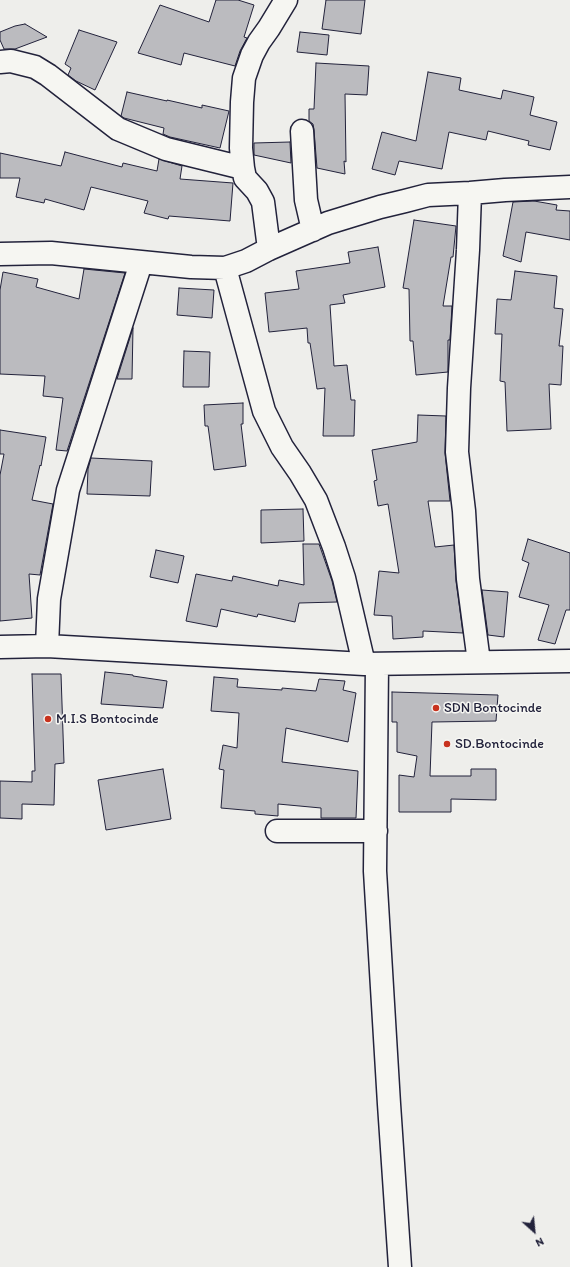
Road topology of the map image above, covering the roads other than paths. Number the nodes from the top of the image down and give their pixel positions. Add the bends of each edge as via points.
1 (286, 0) edge
2 (0, 62) edge
3 (302, 131) dead end
4 (243, 168) junction
5 (570, 187) edge
6 (470, 193) junction
7 (313, 230) junction
8 (269, 249) junction
9 (0, 254) edge
10 (140, 263) junction
11 (225, 268) junction
12 (47, 646) junction
13 (0, 647) edge
14 (570, 661) edge
15 (479, 662) junction
16 (371, 664) junction
17 (277, 831) dead end
18 (376, 831) junction
19 (400, 1267) edge

1 - 4 street via 252,55 244,78 240,124
2 - 4 street via 11,61 35,67 118,129 166,148
3 - 7 street via 306,200
4 - 8 street via 246,178 263,202
5 - 6 street
6 - 7 street via 428,195 380,207
6 - 15 street via 457,452 468,579
7 - 8 street
8 - 11 street
9 - 10 street via 51,253
10 - 11 street
10 - 12 street via 68,490 50,599
11 - 16 street via 264,411 282,447 316,500 334,547
12 - 13 street
12 - 16 street
14 - 15 street
15 - 16 street
16 - 18 street
17 - 18 street
18 - 19 street via 375,871

